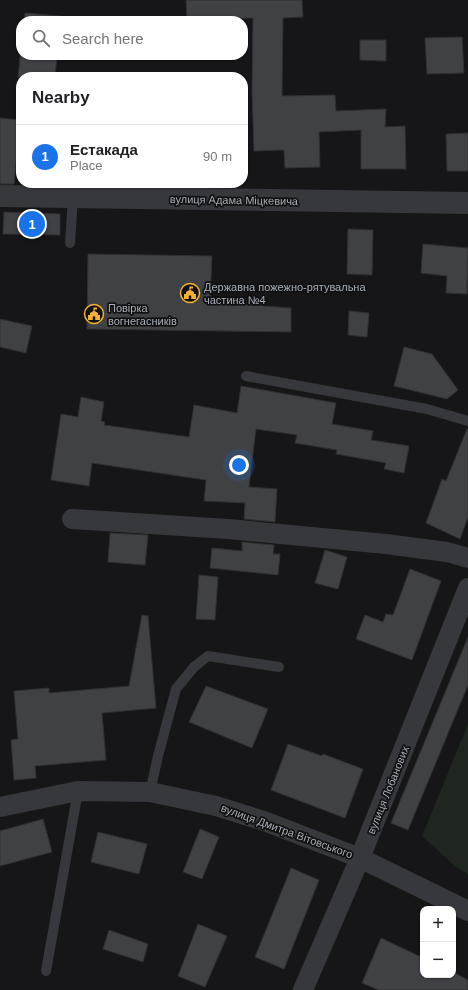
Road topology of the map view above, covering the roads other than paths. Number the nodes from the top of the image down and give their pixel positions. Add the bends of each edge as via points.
1 (0, 196) edge
2 (73, 198) junction
3 (468, 203) edge
4 (70, 243) dead end
5 (246, 376) dead end
6 (468, 422) edge
7 (72, 519) dead end
8 (468, 558) edge
9 (468, 588) edge
10 (279, 667) dead end
11 (78, 791) junction
12 (150, 792) junction
13 (0, 807) edge
14 (360, 858) junction
15 (468, 911) edge
16 (46, 971) dead end
17 (303, 990) edge

1 - 2 street, вулиця Адама Міцкевича
2 - 3 street, вулиця Адама Міцкевича
2 - 4 lane
5 - 6 lane via 427,409
7 - 8 street via 386,544 447,552
9 - 14 street, вулиця Лобанових
10 - 12 lane via 208,656 194,667 176,689
11 - 12 street, вулиця Дмитра Вітовського
11 - 13 street, вулиця Дмитра Вітовського
11 - 16 lane
12 - 14 street, вулиця Дмитра Вітовського via 216,806 264,821
14 - 15 street, вулиця Дмитра Вітовського
14 - 17 street, вулиця Лобанових

